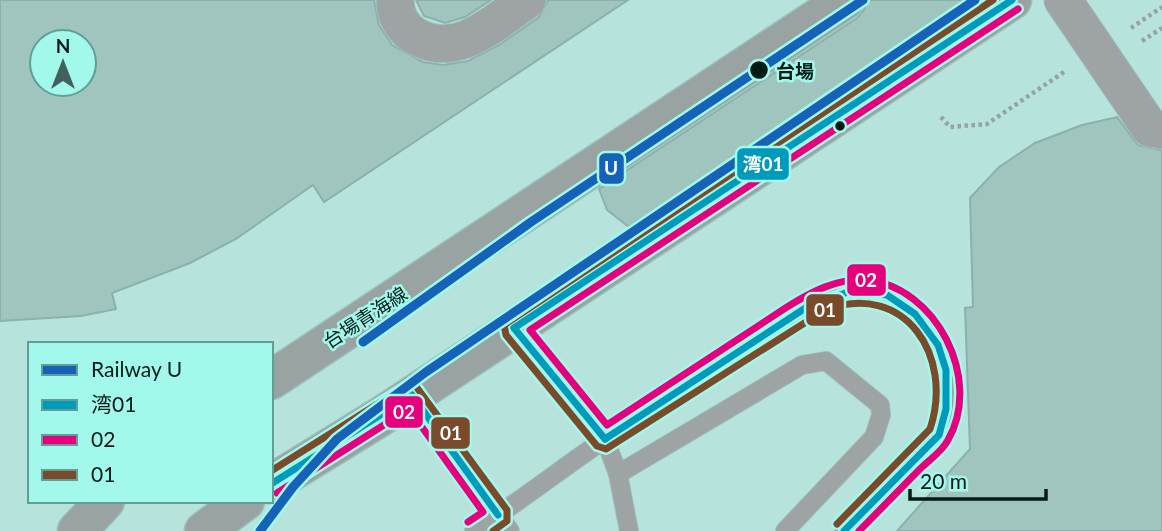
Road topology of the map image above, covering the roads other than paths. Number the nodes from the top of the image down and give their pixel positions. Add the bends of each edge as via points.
1 (395, 0) edge
2 (527, 0) edge
3 (845, 0) edge
4 (1012, 0) edge
5 (1063, 0) edge
6 (1156, 129) edge
7 (514, 328) junction
8 (273, 379) edge
9 (412, 395) junction
10 (605, 439) junction
11 (618, 474) junction
12 (273, 483) edge
13 (103, 503) edge
14 (242, 503) edge
15 (498, 515) junction
16 (77, 531) edge
17 (204, 531) edge
18 (474, 531) edge
19 (510, 531) edge
20 (629, 531) edge
21 (785, 531) edge
22 (844, 531) edge

1 - 2 street via 395,12 408,32 432,46 464,42
3 - 8 main road, 台場青海線
4 - 7 main road
5 - 6 street
7 - 9 main road
7 - 10 lane
9 - 12 main road
9 - 15 lane
10 - 11 lane
10 - 15 lane
10 - 22 lane via 812,304 853,291 876,292 904,302 933,337 945,362 944,421 939,435
11 - 20 lane
11 - 21 lane via 802,366 826,361 880,405 879,426 874,437
13 - 16 main road
14 - 17 main road
15 - 18 lane
15 - 19 lane

